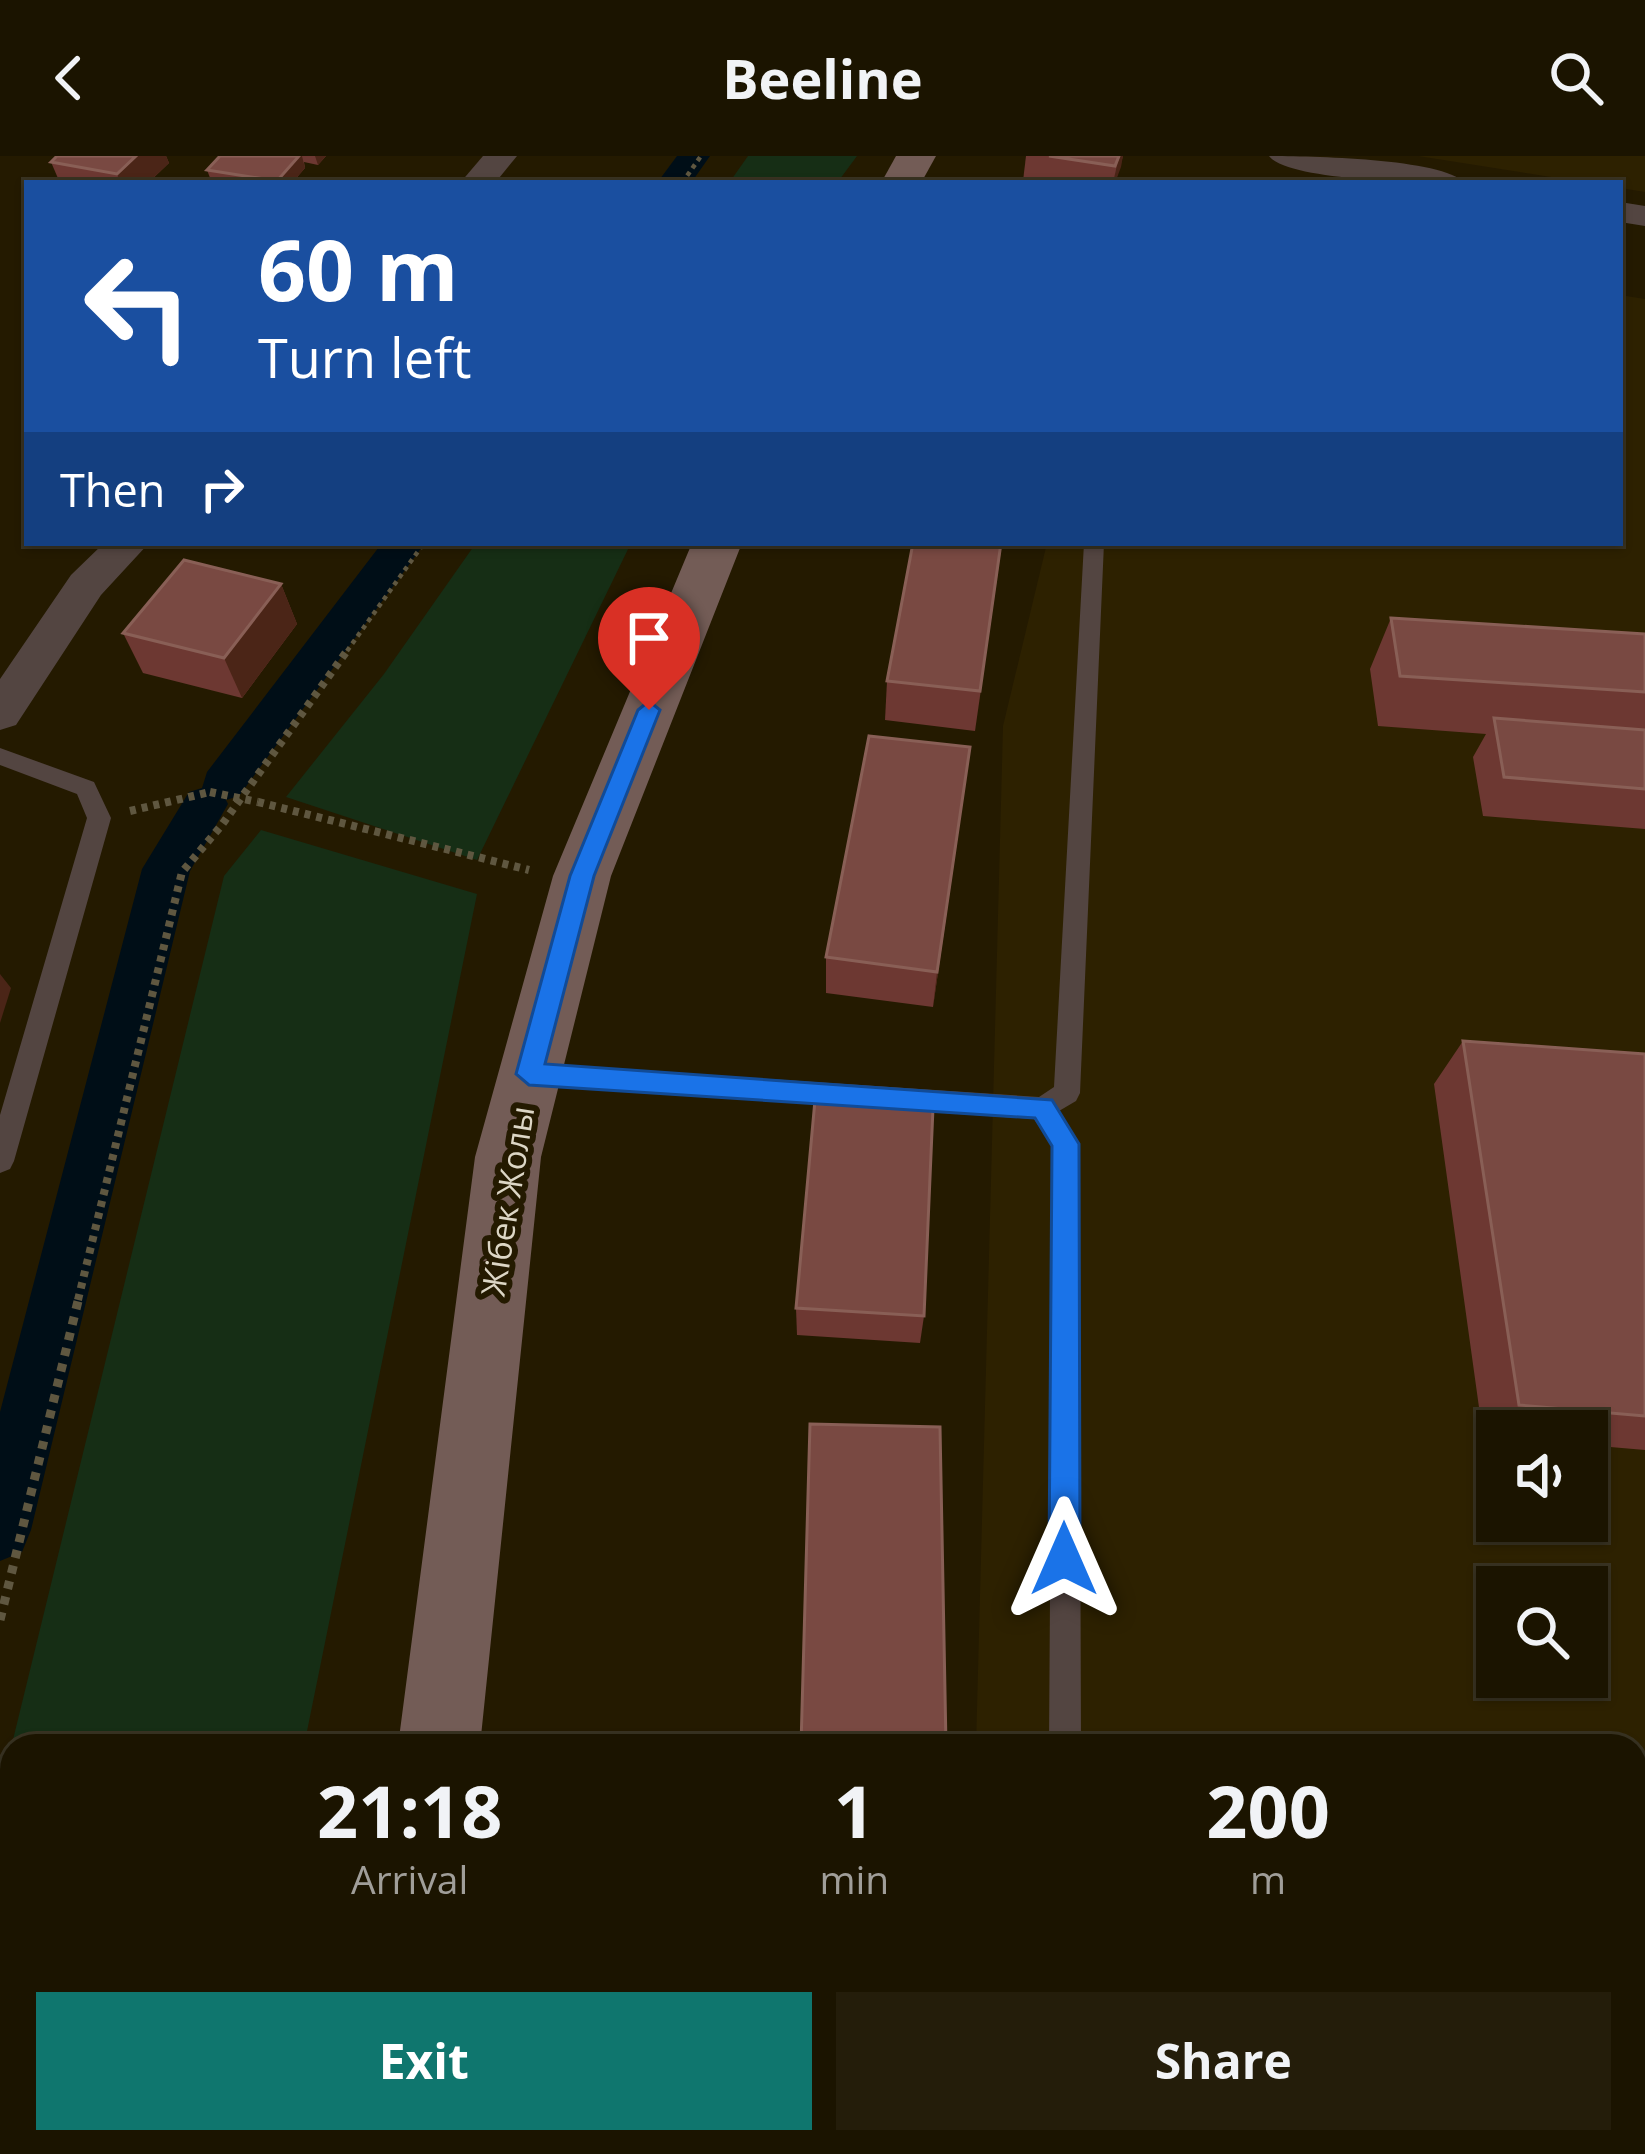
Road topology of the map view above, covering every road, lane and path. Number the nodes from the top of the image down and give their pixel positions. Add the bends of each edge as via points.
1 (501, 156) edge
2 (1286, 156) edge
3 (480, 180) edge
4 (1429, 180) edge
5 (125, 546) edge
6 (422, 546) edge
7 (715, 546) edge
8 (1094, 546) edge
9 (0, 714) edge
10 (0, 756) edge
11 (99, 818) junction
12 (582, 876) junction
13 (529, 1074) junction
14 (1042, 1108) junction
15 (0, 1162) edge
16 (0, 1620) edge
17 (440, 1734) edge
18 (1064, 1734) edge

1 - 3 street
2 - 4 street
5 - 9 street via 86,586
6 - 16 path via 182,872
7 - 12 main road, Жібек Жолы
8 - 14 lane via 1070,1069 1067,1093
10 - 11 lane via 86,788
11 - 12 path, bridge via 210,792 502,868
11 - 15 lane
12 - 13 main road, Жібек Жолы
13 - 14 lane
13 - 17 main road, Жібек Жолы via 508,1157
14 - 18 lane via 1066,1144

